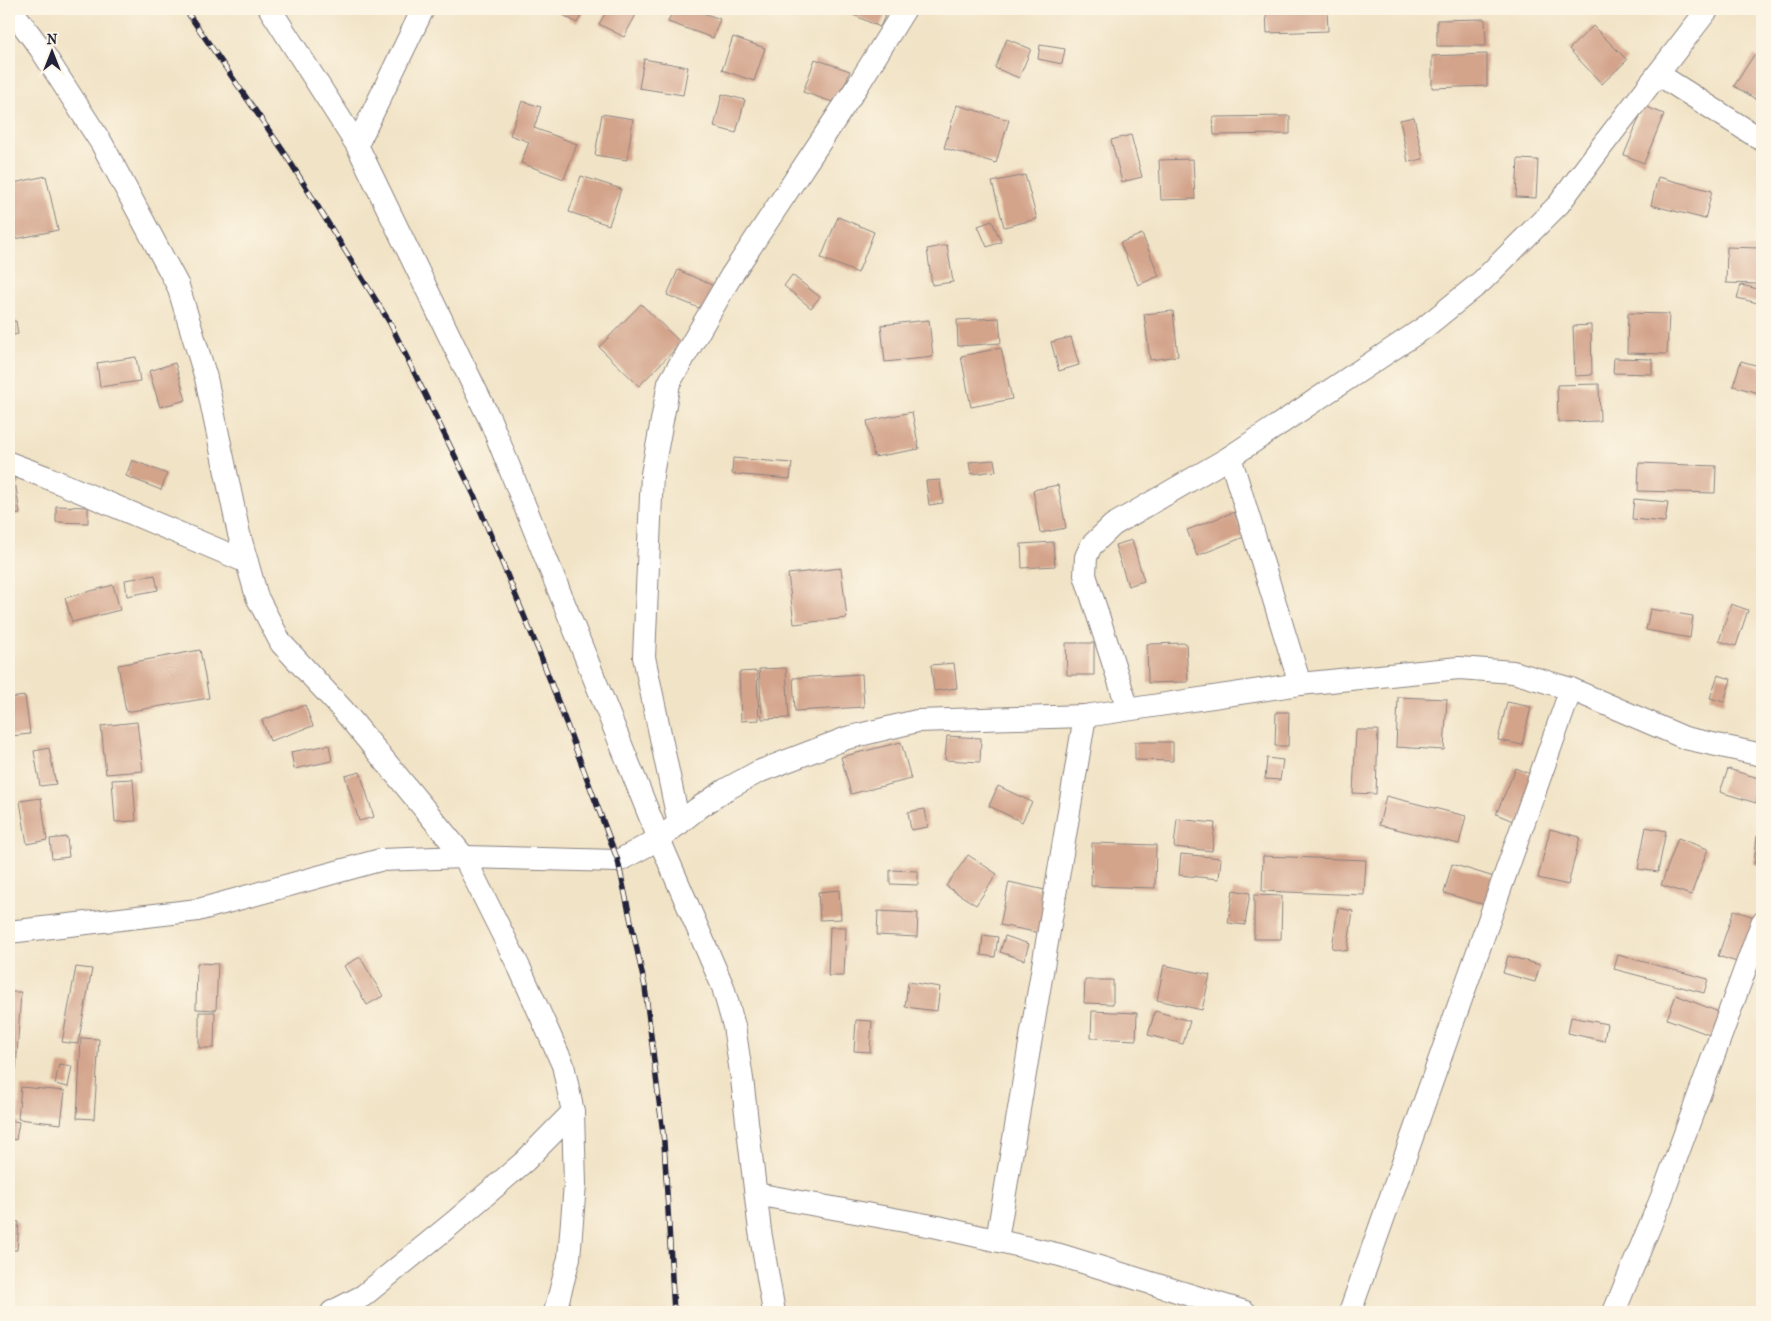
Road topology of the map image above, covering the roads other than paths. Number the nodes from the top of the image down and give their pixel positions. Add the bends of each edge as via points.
1 (11, 9) edge
2 (270, 9) edge
3 (423, 9) edge
4 (905, 9) edge
5 (1708, 9) edge
6 (1658, 74) junction
7 (1762, 140) edge
8 (357, 145) junction
9 (1230, 457) junction
10 (9, 462) edge
11 (247, 562) junction
12 (1300, 684) junction
13 (1571, 689) junction
14 (1128, 710) junction
15 (1085, 716) junction
16 (1762, 755) edge
17 (679, 824) junction
18 (659, 839) junction
19 (464, 857) junction
20 (1762, 923) edge
21 (9, 932) edge
22 (573, 1112) junction
23 (756, 1194) junction
24 (997, 1240) junction
25 (332, 1312) edge
26 (555, 1312) edge
27 (774, 1312) edge
28 (1245, 1312) edge
29 (1350, 1312) edge
30 (1614, 1312) edge

1 - 11 street via 102,144 178,286 206,378
2 - 8 street
3 - 8 street
4 - 17 street via 731,276 669,382 652,474 644,657
5 - 6 street
6 - 7 street
6 - 9 street via 1559,204 1482,281 1424,328
8 - 18 street via 491,422
9 - 12 street
9 - 14 street via 1113,525 1091,546 1086,557 1085,575
10 - 11 street
11 - 19 street via 257,597 281,642 343,710
12 - 13 street via 1459,668 1513,672
12 - 14 street
13 - 16 street via 1685,738
13 - 29 street
14 - 15 street
15 - 17 street via 917,721 847,738 758,772 725,790
15 - 24 street
17 - 18 street
18 - 19 street via 618,861
18 - 23 street via 723,987 734,1026
19 - 21 street via 380,860 198,910
19 - 22 street via 520,969 563,1066
20 - 30 street via 1661,1199
22 - 25 street via 526,1161 454,1222 363,1296
22 - 26 street via 575,1184 569,1258
23 - 24 street via 938,1226
23 - 27 street
24 - 28 street via 1060,1255

